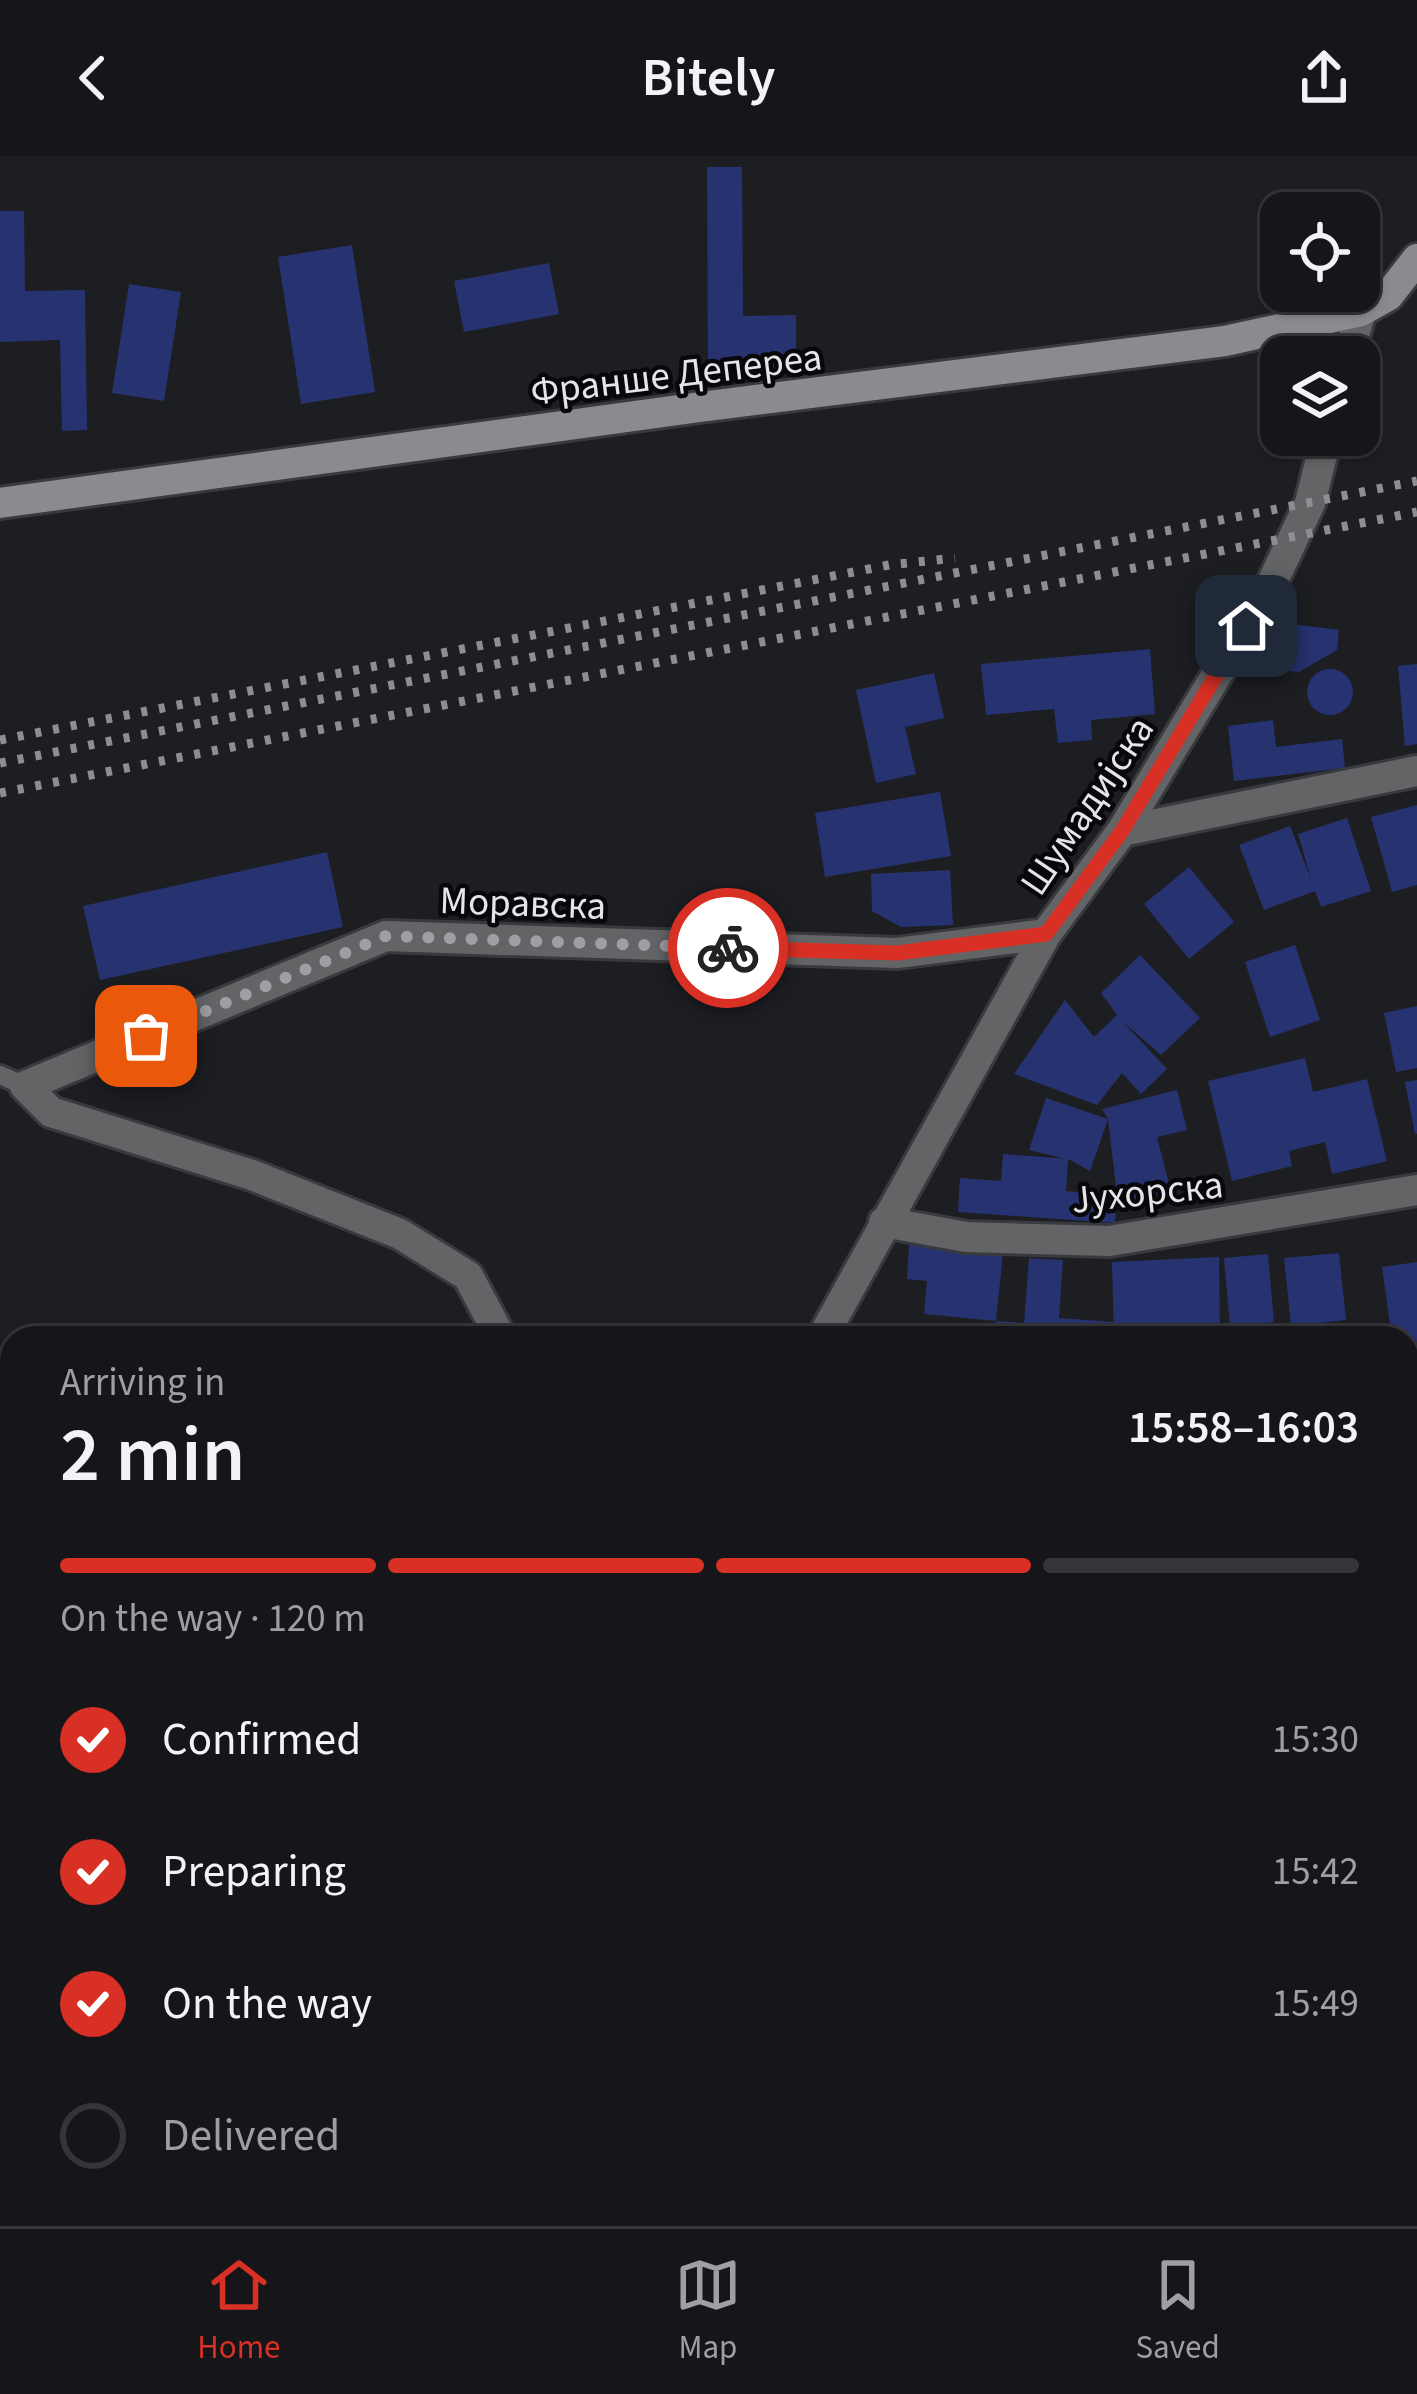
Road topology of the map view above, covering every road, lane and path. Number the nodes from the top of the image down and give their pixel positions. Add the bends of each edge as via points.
1 (1417, 259) edge
2 (1380, 300) edge
3 (1357, 312) edge
4 (1321, 456) edge
5 (0, 503) edge
6 (1417, 771) edge
7 (1122, 831) junction
8 (1046, 934) junction
9 (13, 1080) edge
10 (1417, 1190) edge
11 (884, 1222) junction
12 (495, 1326) edge
13 (828, 1326) edge

1 - 2 main road
3 - 5 main road, Франше Депереа via 1151,353
4 - 7 street, Шумадијска via 1298,536
6 - 7 street
7 - 8 street, Шумадијска
8 - 9 street, Моравска via 897,953 386,936
8 - 11 street, Шумадијска
9 - 12 street, Моравска via 51,1112 253,1175 400,1234 468,1276
10 - 11 street, Јухорска via 1109,1241 966,1237
11 - 13 street, Шумадијска

